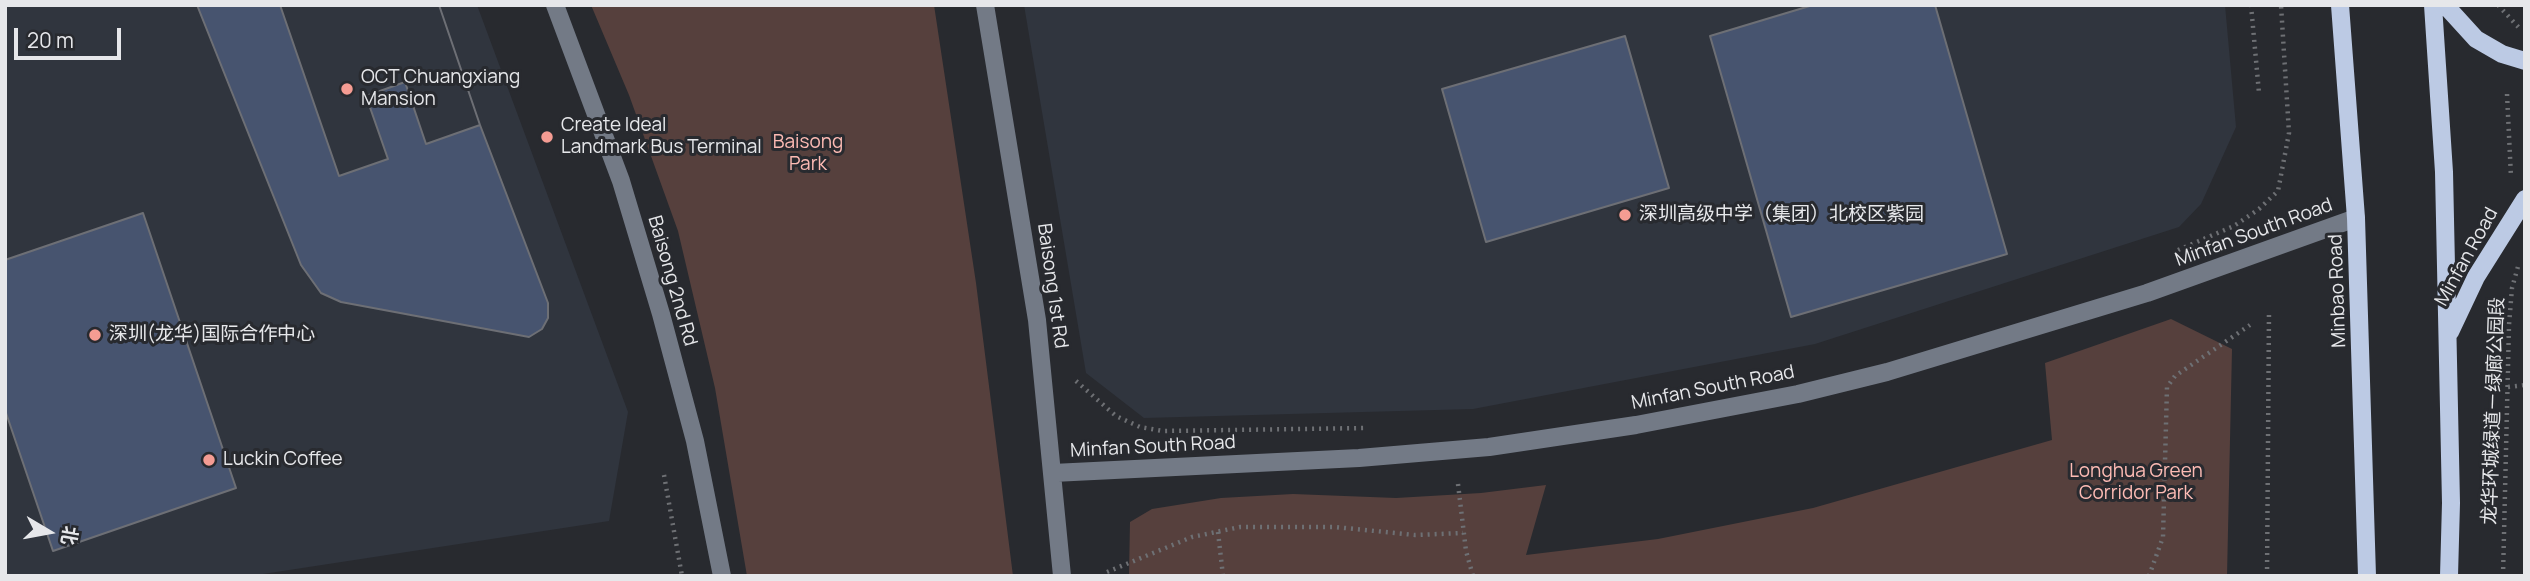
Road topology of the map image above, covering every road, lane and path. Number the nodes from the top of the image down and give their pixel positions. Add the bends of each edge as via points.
1 (555, 5) edge
2 (985, 5) edge
3 (2251, 5) edge
4 (2281, 5) edge
5 (2340, 5) edge
6 (2433, 5) edge
7 (2445, 5) edge
8 (2498, 5) edge
9 (2525, 33) edge
10 (2525, 61) edge
11 (2259, 93) dead end
12 (2507, 94) dead end
13 (2511, 178) dead end
14 (2525, 199) edge
15 (2356, 218) junction
16 (2176, 251) dead end
17 (2520, 257) dead end
18 (2269, 312) dead end
19 (2250, 325) dead end
20 (2449, 335) junction
21 (1076, 381) dead end
22 (2525, 385) edge
23 (2508, 387) junction
24 (1370, 428) dead end
25 (1053, 473) junction
26 (664, 475) dead end
27 (1458, 484) dead end
28 (1217, 532) junction
29 (1464, 533) junction
30 (1107, 572) dead end
31 (682, 576) edge
32 (722, 576) edge
33 (1062, 576) edge
34 (1223, 576) edge
35 (1473, 576) edge
36 (2150, 576) edge
37 (2267, 576) edge
38 (2367, 576) edge
39 (2449, 576) edge
40 (2503, 576) edge

1 - 32 street, Baisong 2nd Rd via 621,181 662,314 695,441
2 - 25 street, Baisong 1st Rd via 1037,320
3 - 11 path
4 - 16 path via 2289,133 2278,191 2234,226
5 - 15 main road, Minbao Road
6 - 20 main road
7 - 10 main road via 2482,43
8 - 9 path
12 - 13 path
14 - 20 main road, Minfan Road via 2476,277
15 - 25 street, Minfan South Road via 2135,297 1798,394 1489,447
15 - 38 main road, Minbao Road
17 - 23 path, 龙华环城绿道－绿廊公园段 via 2512,288
18 - 37 path
19 - 36 path via 2175,376 2167,387 2163,537
20 - 39 main road
21 - 24 path via 1116,416 1163,431
22 - 23 path
23 - 40 path, 龙华环城绿道－绿廊公园段
25 - 33 street, Baisong 1st Rd
26 - 31 path
27 - 29 path
28 - 29 path via 1287,526 1415,535
28 - 30 path via 1192,537
28 - 34 path
29 - 35 path

